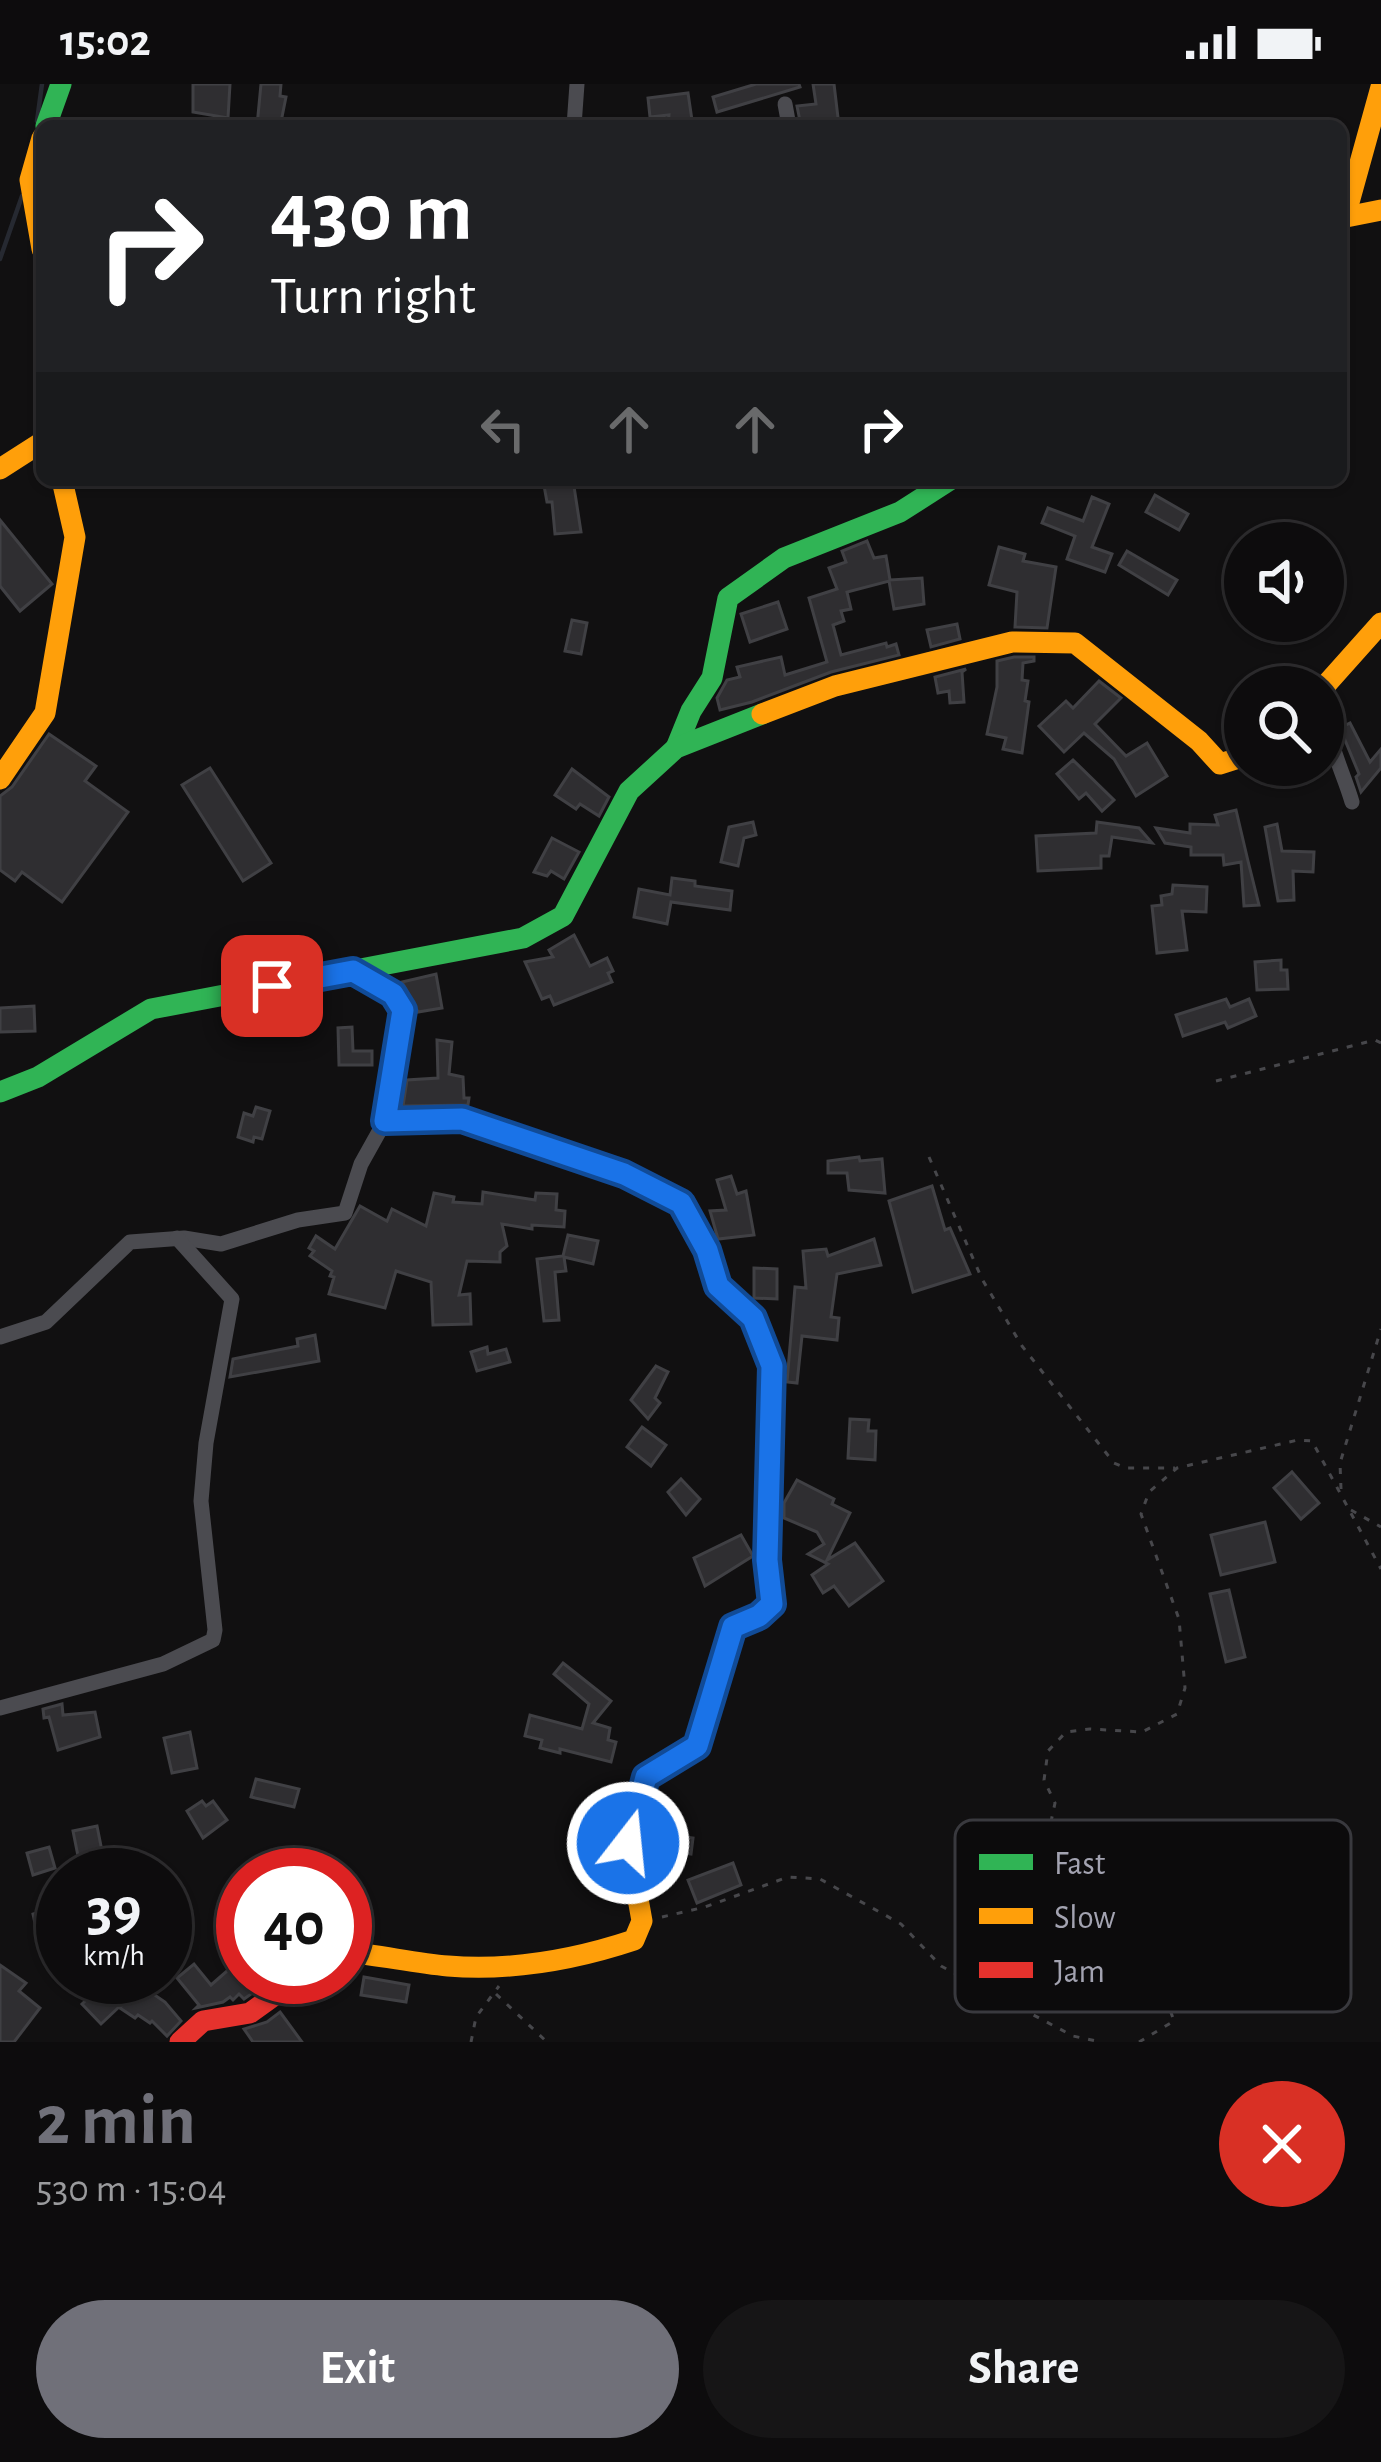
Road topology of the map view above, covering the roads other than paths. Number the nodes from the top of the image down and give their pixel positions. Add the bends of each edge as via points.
1 (62, 84) edge
2 (577, 84) edge
3 (1381, 87) edge
4 (785, 104) dead end
5 (48, 120) edge
6 (574, 120) edge
7 (788, 120) edge
8 (36, 159) edge
9 (1347, 207) edge
10 (1381, 210) edge
11 (1347, 213) edge
12 (36, 214) edge
13 (36, 446) edge
14 (0, 470) edge
15 (63, 486) edge
16 (941, 486) edge
17 (1381, 623) edge
18 (1342, 666) edge
19 (676, 748) junction
20 (1224, 763) edge
21 (1344, 778) edge
22 (0, 779) edge
23 (1352, 802) dead end
24 (353, 971) junction
25 (0, 1092) edge
26 (385, 1121) junction
27 (177, 1238) junction
28 (0, 1337) edge
29 (0, 1708) edge
30 (372, 1956) edge
31 (262, 2004) edge
32 (180, 2042) edge

1 - 5 street
2 - 6 street
3 - 9 street
4 - 7 street
8 - 12 street
10 - 11 street
13 - 14 street
15 - 22 street via 74,537 45,713
16 - 19 street via 900,512 784,558 728,598 712,678
17 - 18 street
19 - 20 street via 835,686 1012,642 1075,643
19 - 24 street via 629,791 563,916 523,938
21 - 23 street
24 - 25 street via 151,1010
24 - 26 street via 393,994 403,1010
26 - 27 street via 345,1213 221,1244
26 - 30 street via 462,1119 624,1174 681,1203 718,1286 753,1318 772,1366 772,1604 733,1627 697,1746 646,1777 628,1843 643,1922 634,1940 510,1965
27 - 28 street via 130,1242 46,1322
27 - 29 street via 232,1299 201,1501 212,1640 163,1664
31 - 32 street via 203,2021

